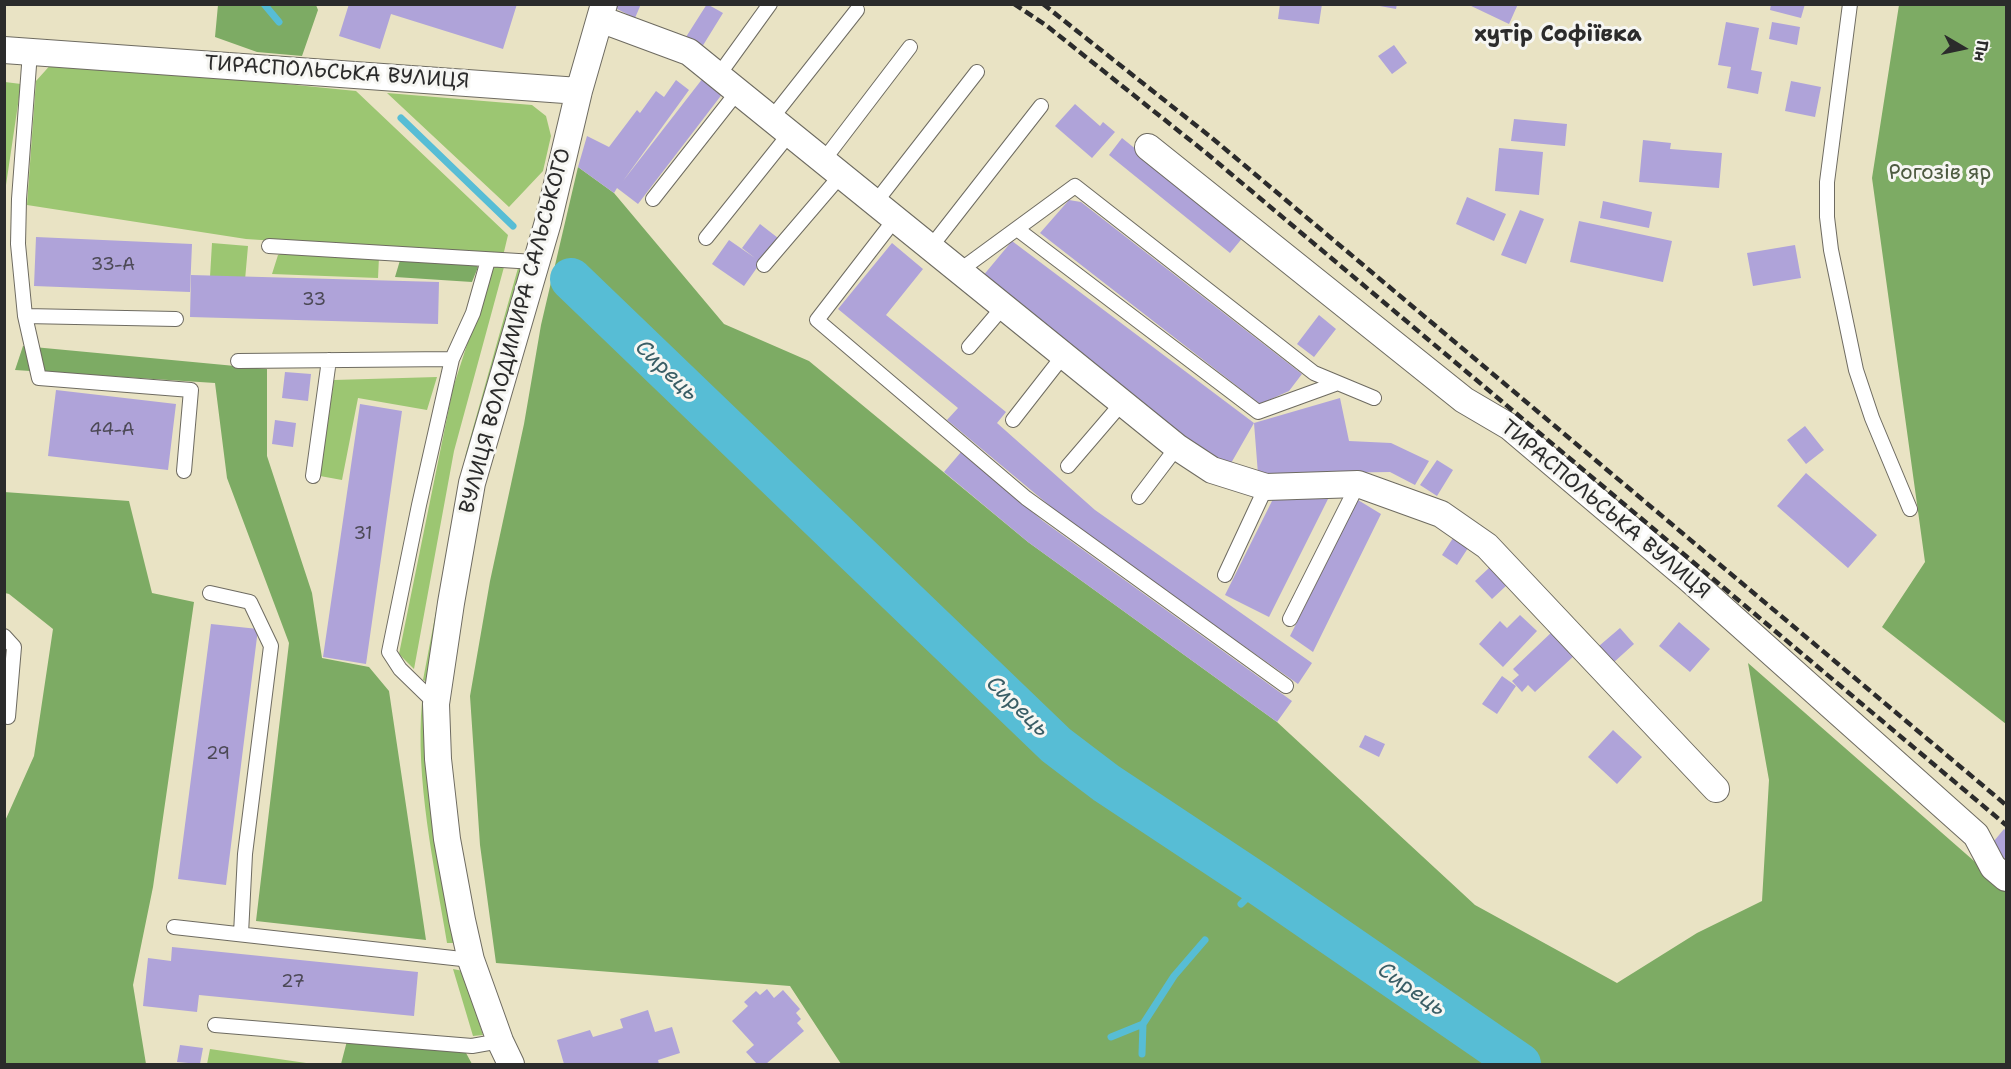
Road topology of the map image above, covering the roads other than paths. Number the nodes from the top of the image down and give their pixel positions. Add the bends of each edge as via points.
1 (770, 4) edge
2 (1850, 4) edge
3 (598, 9) edge
4 (857, 10) dead end
5 (910, 47) dead end
6 (4, 50) edge
7 (30, 52) junction
8 (976, 72) dead end
9 (728, 84) junction
10 (579, 91) junction
11 (1041, 106) dead end
12 (781, 126) junction
13 (1148, 147) dead end
14 (832, 168) junction
15 (653, 199) dead end
16 (875, 203) junction
17 (895, 219) junction
18 (1017, 229) junction
19 (706, 238) dead end
20 (269, 246) dead end
21 (930, 248) junction
22 (488, 260) junction
23 (535, 262) junction
24 (764, 265) dead end
25 (959, 271) junction
26 (1003, 307) junction
27 (25, 316) junction
28 (176, 319) dead end
29 (969, 347) dead end
30 (1063, 356) junction
31 (452, 359) junction
32 (329, 360) junction
33 (238, 361) dead end
34 (1338, 383) junction
35 (1374, 398) dead end
36 (1122, 403) junction
37 (1013, 420) dead end
38 (1177, 447) junction
39 (1068, 466) dead end
40 (184, 471) dead end
41 (313, 476) dead end
42 (1358, 484) junction
43 (1266, 487) junction
44 (1139, 497) dead end
45 (1910, 508) dead end
46 (1226, 575) dead end
47 (210, 593) dead end
48 (1290, 619) dead end
49 (4, 636) edge
50 (1286, 686) dead end
51 (436, 704) junction
52 (4, 716) edge
53 (1716, 789) dead end
54 (2007, 878) edge
55 (174, 927) dead end
56 (241, 934) junction
57 (471, 960) junction
58 (215, 1025) dead end
59 (500, 1041) junction
60 (511, 1065) edge

1 - 9 lane
2 - 45 lane via 1827,182 1827,217 1856,370
3 - 9 street via 689,52
3 - 10 street
4 - 12 lane
5 - 14 lane
6 - 7 street, ТИРАСПОЛЬСЬКА ВУЛИЦЯ
7 - 10 street, ТИРАСПОЛЬСЬКА ВУЛИЦЯ
7 - 27 lane via 18,244
8 - 16 lane
9 - 12 street
9 - 15 lane
10 - 23 street, ВУЛИЦЯ ВОЛОДИМИРА САЛЬСЬКОГО
11 - 21 lane
12 - 14 street
12 - 19 lane
13 - 54 street, ТИРАСПОЛЬСЬКА ВУЛИЦЯ via 1464,400 1510,427 1687,577 1976,835 1993,867
14 - 16 street
14 - 24 lane
16 - 17 street
17 - 21 street
17 - 50 lane via 817,320 1026,498
18 - 25 lane
18 - 34 lane via 1258,412
18 - 34 lane via 1075,186 1314,373
20 - 22 lane
21 - 25 street
22 - 23 lane
22 - 31 lane via 473,314
23 - 51 street, ВУЛИЦЯ ВОЛОДИМИРА САЛЬСЬКОГО via 472,483
25 - 26 street
26 - 29 lane
26 - 30 street
27 - 28 lane
27 - 40 lane via 39,378 191,390
30 - 36 street
30 - 37 lane
31 - 32 lane
31 - 51 lane via 389,652 399,669
32 - 33 lane
32 - 41 lane
34 - 35 lane
36 - 38 street
36 - 39 lane
38 - 43 street via 1212,470
38 - 44 lane
42 - 43 street
42 - 48 lane
42 - 53 street via 1441,514 1487,546
43 - 46 lane
47 - 56 lane via 250,602 272,646 245,854
49 - 52 lane via 15,647 8,717
51 - 57 street, ВУЛИЦЯ ВОЛОДИМИРА САЛЬСЬКОГО via 447,839
55 - 56 lane
56 - 57 lane
57 - 59 street, ВУЛИЦЯ ВОЛОДИМИРА САЛЬСЬКОГО
58 - 59 lane via 472,1046
59 - 60 street, ВУЛИЦЯ ВОЛОДИМИРА САЛЬСЬКОГО

